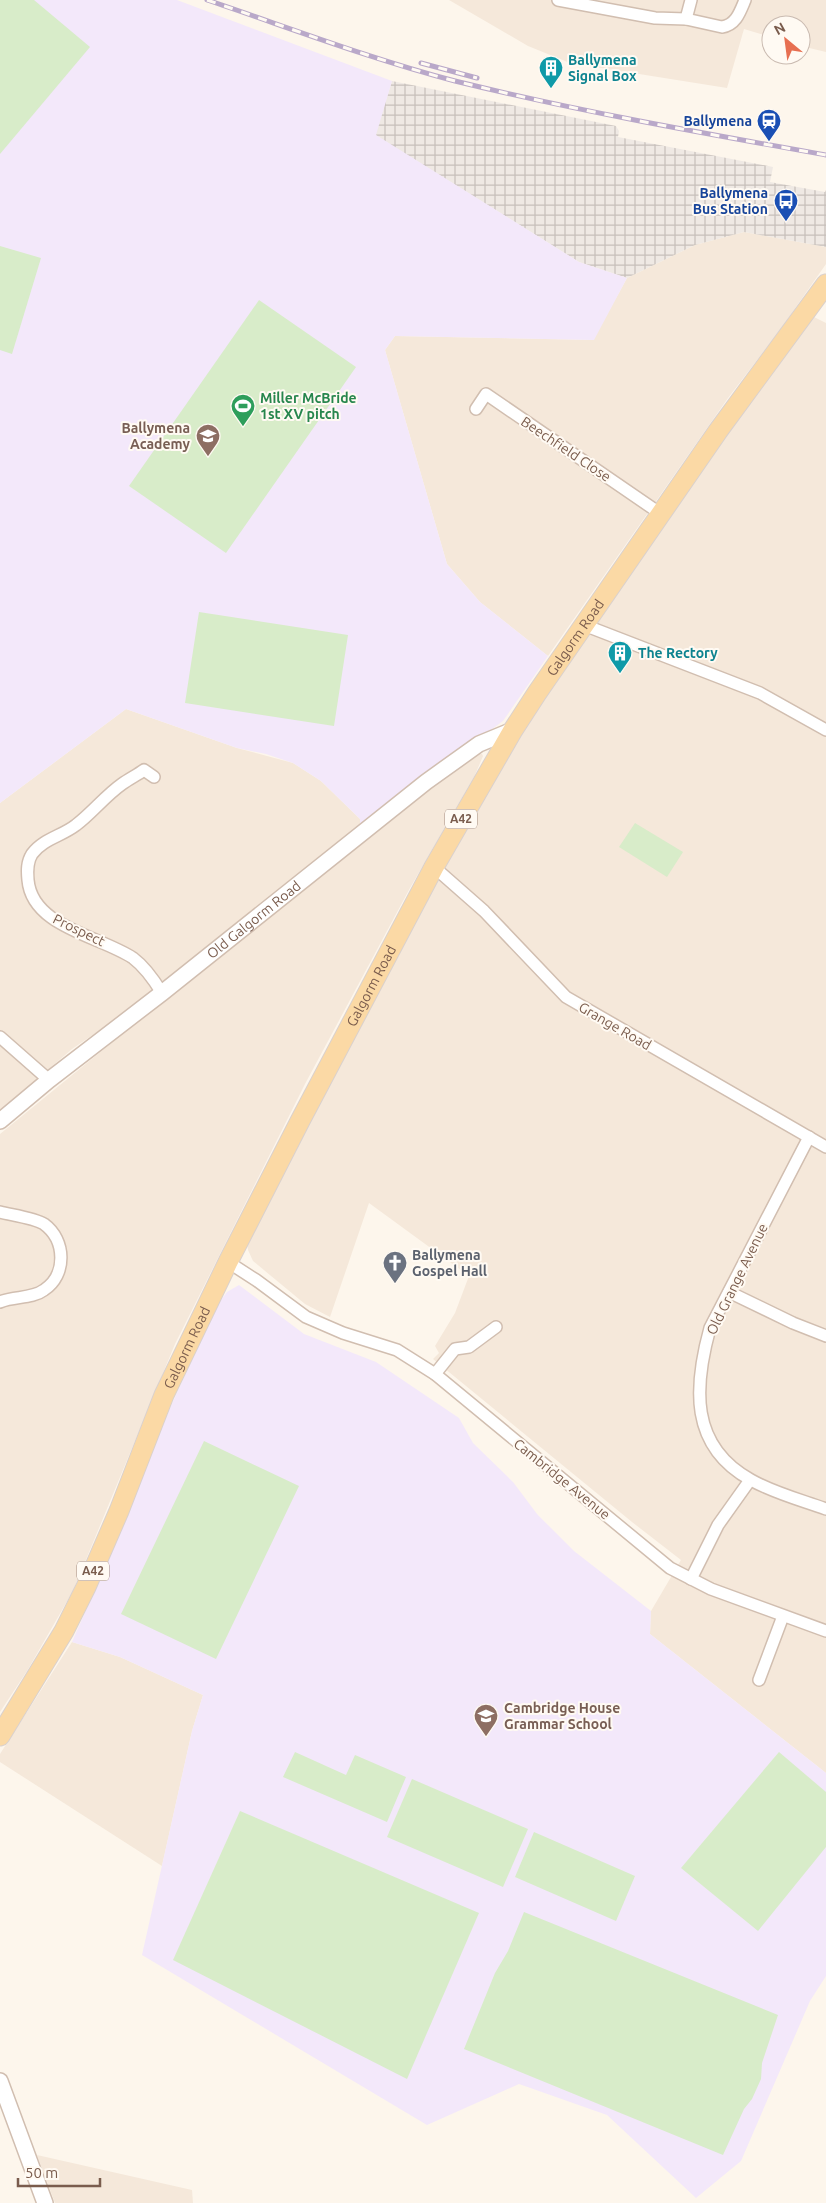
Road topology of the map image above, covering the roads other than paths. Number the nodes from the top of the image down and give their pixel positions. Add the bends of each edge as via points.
1 (558, 0) edge
2 (691, 0) edge
3 (746, 0) edge
4 (686, 19) junction
5 (826, 284) edge
6 (476, 409) dead end
7 (661, 514) junction
8 (584, 625) junction
9 (513, 730) junction
10 (826, 730) edge
11 (154, 777) dead end
12 (434, 866) junction
13 (162, 993) junction
14 (0, 1037) edge
15 (49, 1080) junction
16 (0, 1121) edge
17 (809, 1137) junction
18 (826, 1147) edge
19 (0, 1212) edge
20 (228, 1262) junction
21 (729, 1292) junction
22 (0, 1302) edge
23 (496, 1327) dead end
24 (826, 1336) edge
25 (435, 1374) junction
26 (750, 1480) junction
27 (826, 1509) edge
28 (692, 1579) junction
29 (783, 1616) junction
30 (826, 1631) edge
31 (759, 1680) dead end
32 (0, 1736) edge
33 (0, 2081) edge
34 (45, 2203) edge

1 - 4 street via 654,18
2 - 4 street
3 - 4 street via 736,20 727,26
5 - 7 main road, Galgorm Road / A42
6 - 7 street, Beechfield Close via 486,394
7 - 8 main road, Galgorm Road / A42
8 - 9 main road, Galgorm Road / A42
8 - 10 street via 760,693
9 - 12 main road, Galgorm Road / A42
9 - 13 street, Old Galgorm Road via 479,744 426,782
11 - 13 street, Prospect via 144,770 121,785 75,826 46,842 31,856 27,874 32,894 46,914 132,958 150,975
12 - 17 street, Grange Road via 484,910 566,997
12 - 20 main road, Galgorm Road / A42
13 - 15 street, Old Galgorm Road
14 - 15 street
15 - 16 street, Old Galgorm Road
17 - 18 street, Grange Road
17 - 21 street, Old Grange Avenue
19 - 22 street via 44,1224 58,1240 61,1264 55,1279 44,1291
20 - 25 street, Cambridge Avenue via 306,1317 397,1350
20 - 32 main road, Galgorm Road / A42 via 164,1395 86,1587 64,1631
21 - 24 street
21 - 26 street, Old Grange Avenue via 710,1328 702,1358 699,1401 702,1419 719,1452
23 - 25 street via 469,1347 455,1349
25 - 28 street, Cambridge Avenue via 670,1568
26 - 27 street, Old Grange Avenue
26 - 28 street via 718,1525
28 - 29 street, Cambridge Avenue
29 - 30 street, Cambridge Avenue
29 - 31 street
33 - 34 street

